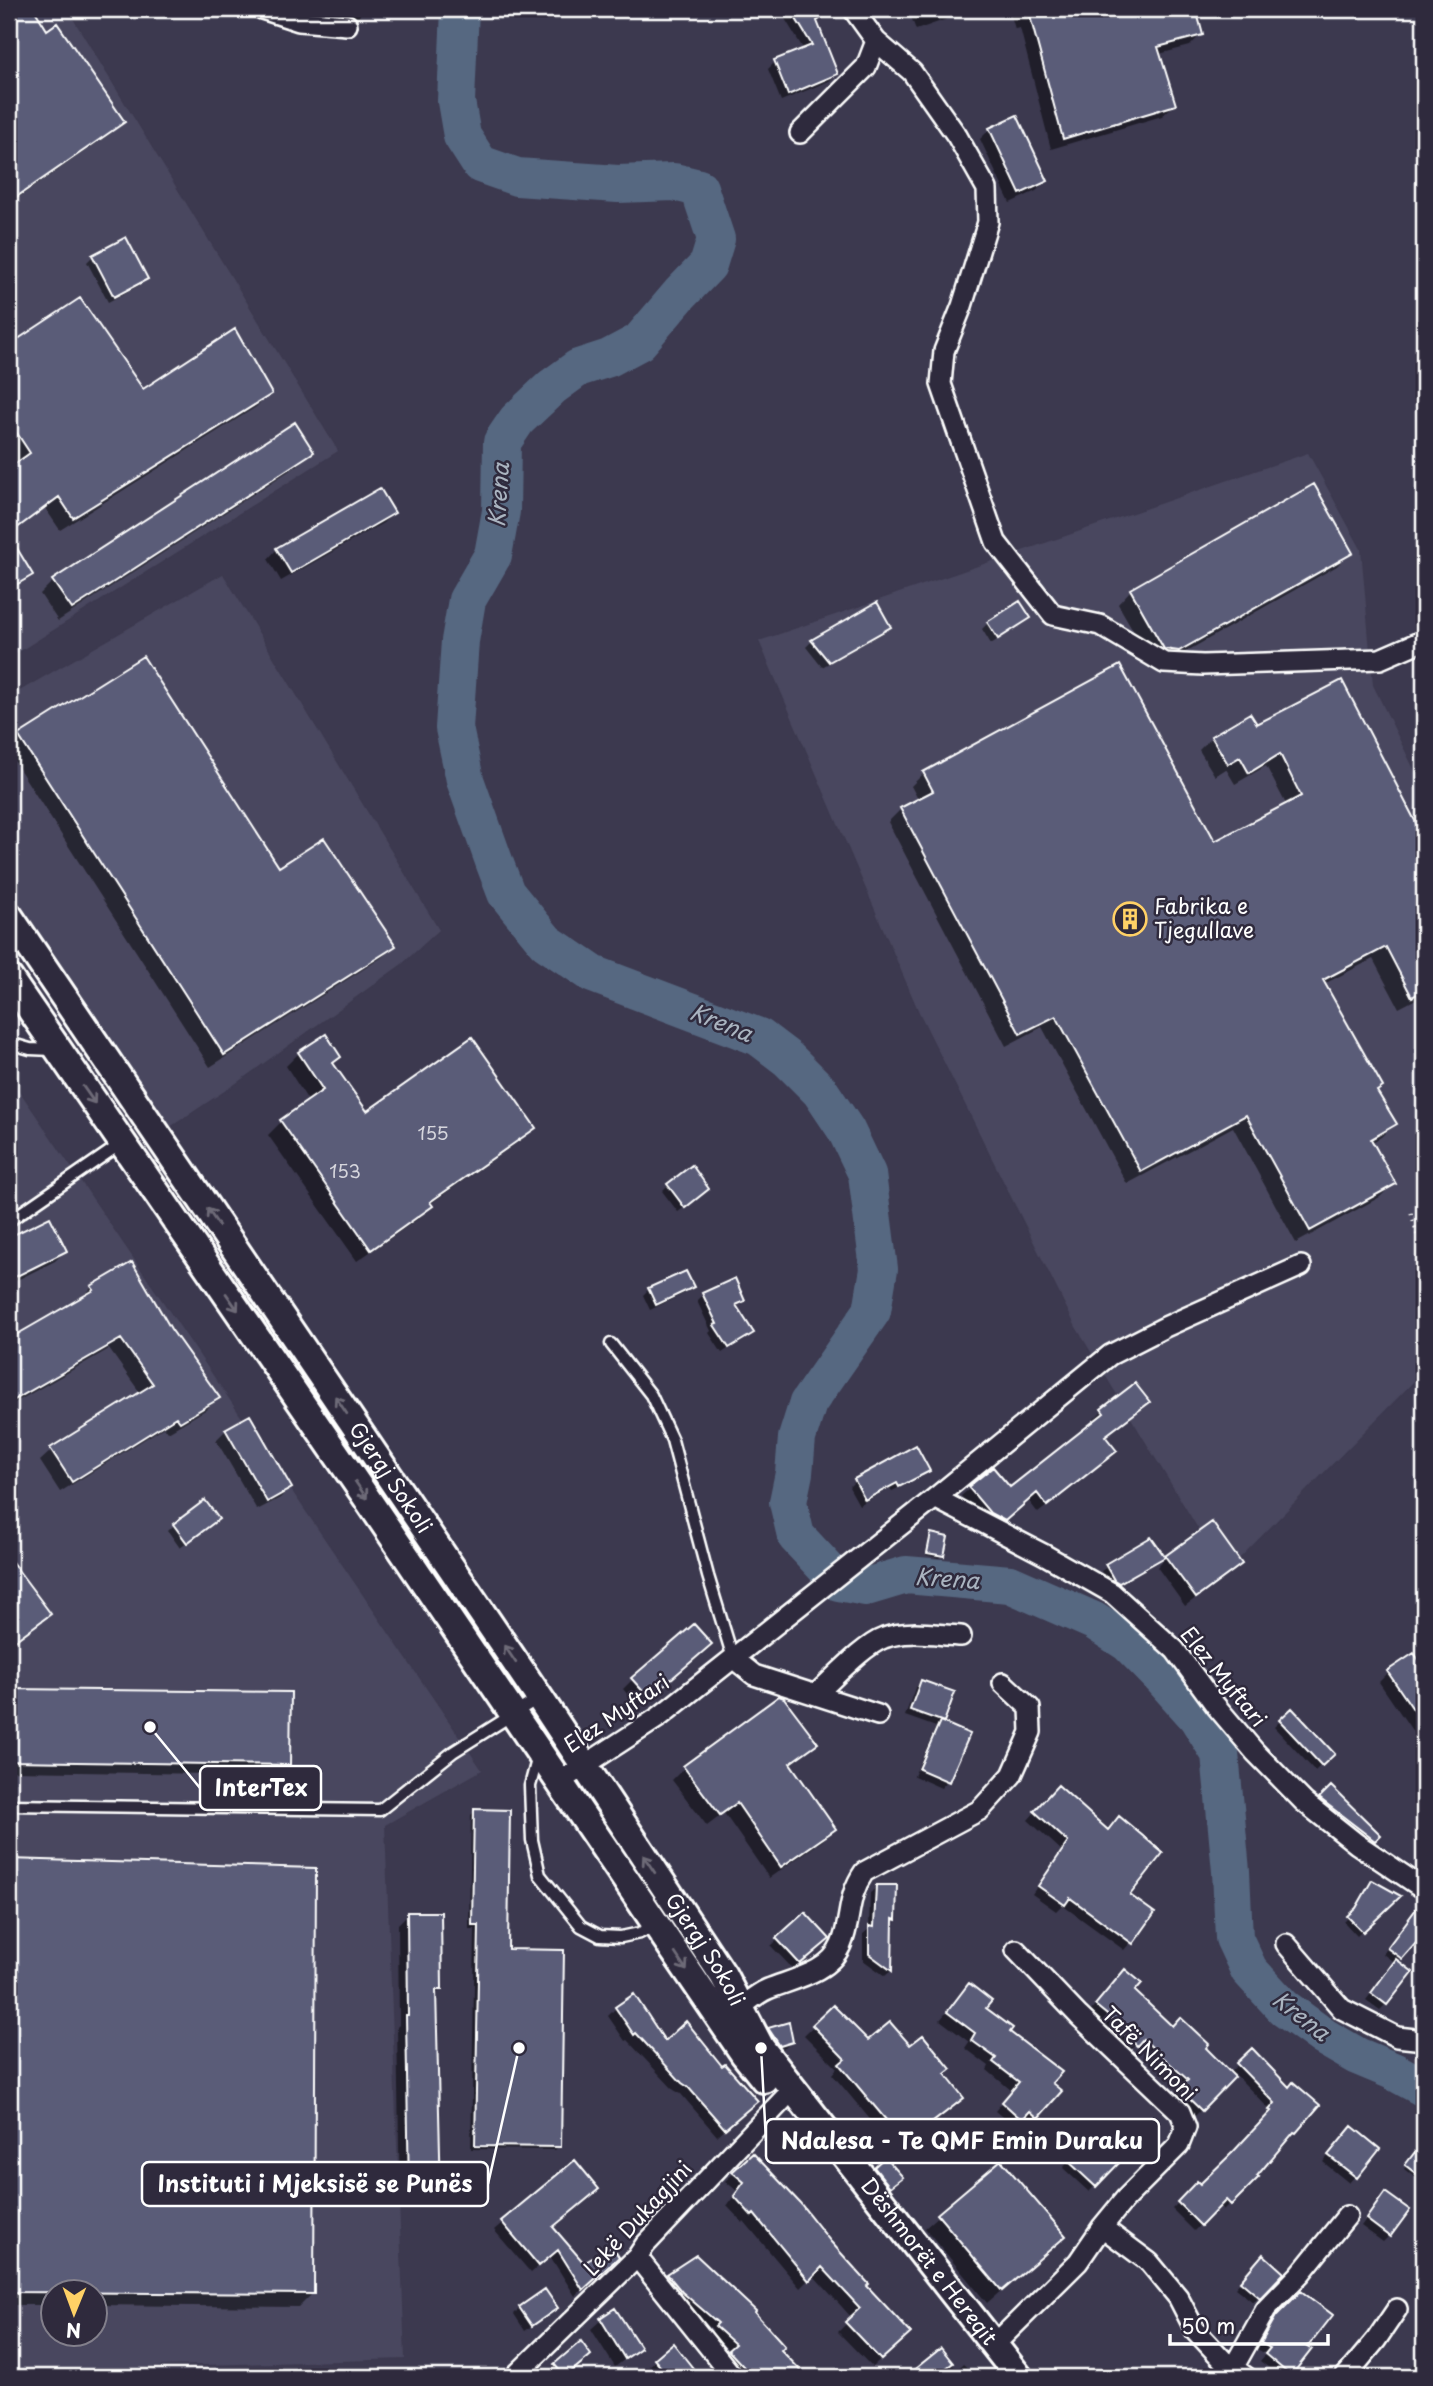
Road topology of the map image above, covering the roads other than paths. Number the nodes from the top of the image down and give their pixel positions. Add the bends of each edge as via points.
1 (262, 9) edge
2 (853, 9) edge
3 (347, 25) dead end
4 (876, 41) junction
5 (800, 133) dead end
6 (1424, 640) edge
7 (9, 916) edge
8 (9, 978) edge
9 (9, 1044) edge
10 (58, 1050) junction
11 (122, 1143) junction
12 (9, 1221) edge
13 (1301, 1266) dead end
14 (611, 1344) dead end
15 (935, 1498) junction
16 (961, 1636) dead end
17 (733, 1658) junction
18 (1003, 1683) dead end
19 (816, 1695) junction
20 (539, 1697) junction
21 (513, 1713) junction
22 (878, 1715) dead end
23 (539, 1752) junction
24 (583, 1765) junction
25 (559, 1782) junction
26 (9, 1805) edge
27 (1424, 1889) edge
28 (656, 1925) junction
29 (1286, 1944) dead end
30 (1016, 1950) dead end
31 (741, 2007) junction
32 (1424, 2040) edge
33 (752, 2051) junction
34 (787, 2095) junction
35 (1347, 2216) dead end
36 (1102, 2227) junction
37 (636, 2258) junction
38 (1397, 2309) dead end
39 (993, 2346) junction
40 (1240, 2373) edge
41 (514, 2377) edge
42 (733, 2377) edge
43 (1000, 2377) edge
44 (1019, 2377) edge
45 (1345, 2377) edge

1 - 3 street via 299,21
2 - 4 street
4 - 5 street via 866,67
4 - 6 street via 912,72 987,189 988,222 944,351 941,384 996,542 1052,615 1100,625 1164,663 1203,666 1380,660
20 -> 7 main road, Gjergj Sokoli
8 - 10 main road, Gjergj Sokoli
9 - 10 lane
10 -> 11 main road, Gjergj Sokoli
11 - 12 lane
11 -> 21 main road, Gjergj Sokoli
13 - 15 street via 1110,1355
14 - 17 lane via 651,1395 672,1440
15 - 17 street, Elez Myftari
15 - 27 street, Elez Myftari via 1112,1593 1175,1650 1255,1752 1304,1802
16 - 19 street via 906,1633 883,1638
17 - 19 street via 754,1675
17 - 24 street, Elez Myftari via 659,1717
18 - 31 street via 1030,1708 1031,1732 1012,1775 979,1810 864,1872 856,1885 841,1945 832,1958 807,1976 765,1990
19 - 22 street
20 - 21 lane
20 - 24 main road, Gjergj Sokoli
21 - 23 main road, Gjergj Sokoli
21 - 26 lane via 453,1752 380,1810
23 - 25 main road, Gjergj Sokoli
23 - 28 lane via 530,1786 532,1840 540,1875 581,1926 600,1936 621,1937
24 - 25 street, Elez Myftari
31 -> 24 main road, Gjergj Sokoli
25 - 28 main road, Gjergj Sokoli
28 -> 33 main road, Gjergj Sokoli
29 - 32 street via 1342,2009 1397,2037
30 - 36 street, Tafë Nimoni via 1180,2112 1186,2127 1180,2145
31 - 33 main road, Gjergj Sokoli
33 - 34 main road, Dëshmorët e Hereqit
34 - 37 street, Lekë Dukagjini
34 - 39 main road, Dëshmorët e Hereqit
34 - 43 main road
35 - 40 street via 1266,2309
36 - 39 street, Tafë Nimoni via 1078,2262
36 - 40 street via 1149,2262 1178,2297 1195,2330
37 - 41 street, Lekë Dukagjini
37 - 42 street
38 - 45 street
39 - 44 main road, Dëshmorët e Hereqit

